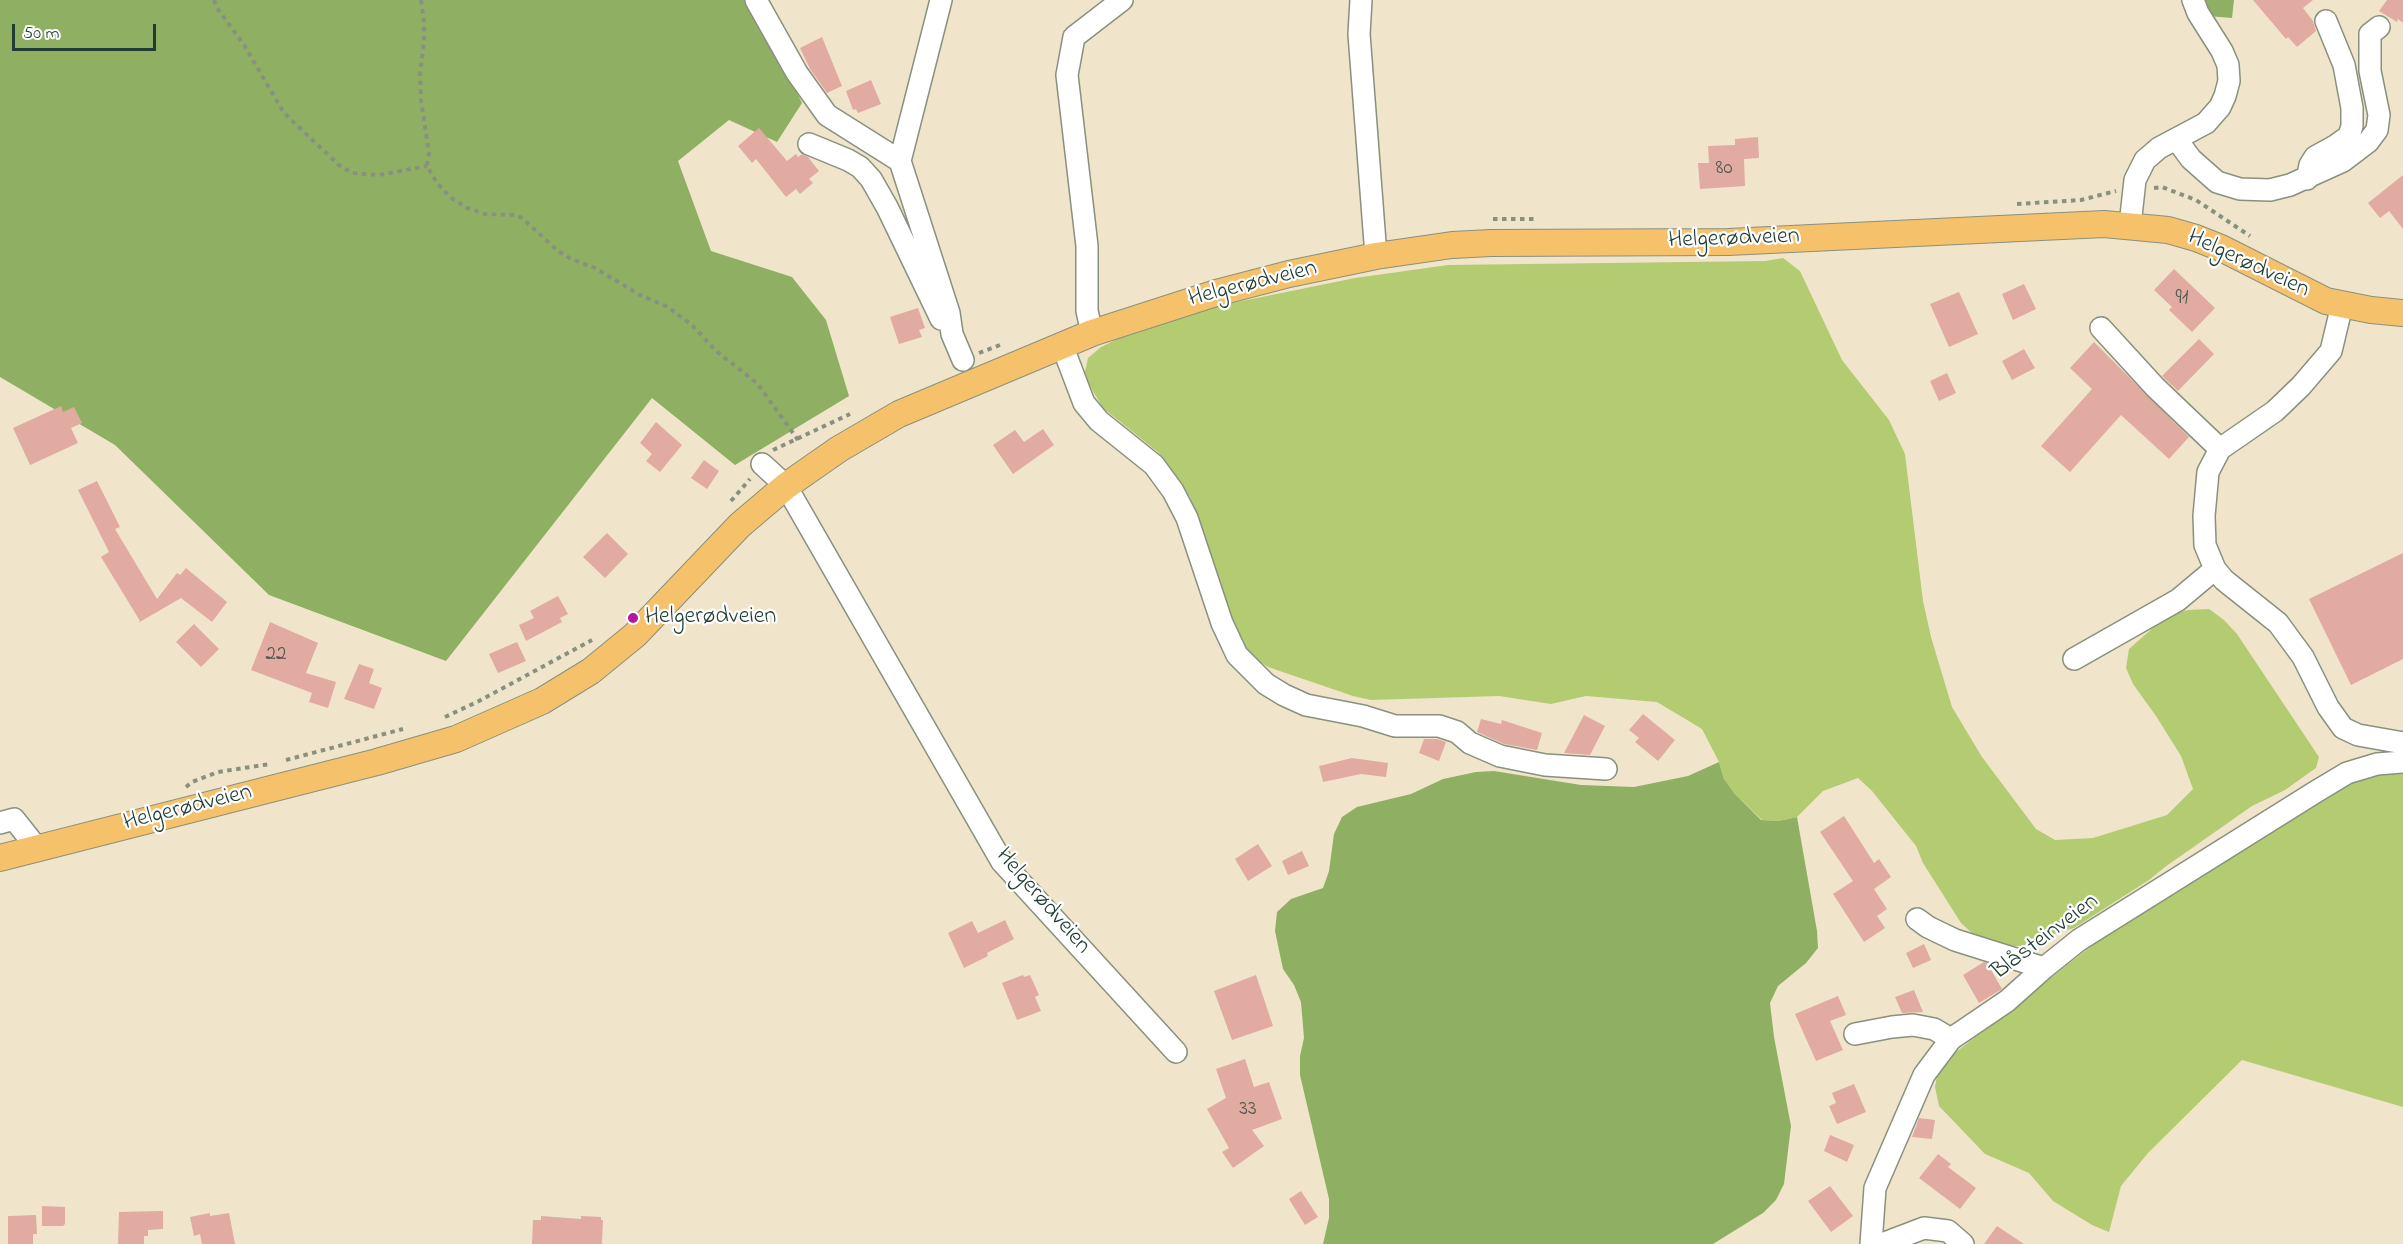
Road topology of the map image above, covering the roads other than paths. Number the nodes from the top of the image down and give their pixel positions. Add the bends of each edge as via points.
1 (756, 0) edge
2 (941, 0) edge
3 (1122, 0) edge
4 (1360, 0) edge
5 (2193, 0) edge
6 (2326, 21) dead end
7 (2379, 27) dead end
8 (2176, 140) junction
9 (809, 144) dead end
10 (900, 161) junction
11 (2307, 179) junction
12 (2130, 225) junction
13 (1376, 256) junction
14 (2342, 305) junction
15 (2403, 312) edge
16 (2101, 328) dead end
17 (1092, 333) junction
18 (952, 334) junction
19 (1062, 345) junction
20 (963, 360) dead end
21 (2220, 449) junction
22 (762, 464) road end
23 (786, 486) junction
24 (2215, 569) junction
25 (2074, 659) dead end
26 (2403, 743) edge
27 (2403, 762) edge
28 (1606, 769) dead end
29 (0, 823) edge
30 (37, 848) junction
31 (0, 858) edge
32 (1917, 919) dead end
33 (2044, 968) junction
34 (1855, 1034) dead end
35 (1951, 1039) junction
36 (1176, 1052) dead end
37 (1871, 1244) edge
38 (1882, 1244) edge
39 (1963, 1244) edge

1 - 10 street via 797,73 827,115
2 - 10 street
3 - 17 street via 1074,36 1066,75 1087,246 1087,311
4 - 13 street via 1359,34
5 - 8 street via 2222,51 2229,81 2220,107 2206,123
6 - 11 street via 2344,65 2352,126 2349,136 2315,157
7 - 11 street via 2370,34 2370,71 2379,115 2377,130 2343,161
8 - 11 street via 2217,182 2240,189 2270,190
8 - 12 street via 2145,160 2135,180
9 - 18 street via 865,171 887,207 935,311
10 - 18 street via 950,313
12 - 13 main road, Helgerødveien via 2050,225 1728,242 1491,243
12 - 14 main road, Helgerødveien via 2196,238
13 - 17 main road, Helgerødveien via 1216,292
14 - 15 main road, Helgerødveien
14 - 21 street via 2331,351 2301,387 2275,411
16 - 21 street
17 - 19 main road, Helgerødveien
18 - 20 street
19 - 23 main road, Helgerødveien via 900,414
19 - 28 street via 1084,403 1099,422 1154,465 1173,491 1237,655 1266,684 1306,705 1395,726 1439,726 1511,758 1545,765
21 - 24 street via 2208,472 2205,516 2205,545
22 - 23 street
23 - 30 main road, Helgerødveien via 740,525 635,635 591,671 542,701 445,742
23 - 36 street, Helgerødveien via 1002,862
24 - 25 street via 2178,600
24 - 26 street via 2278,623 2303,657 2343,728 2358,735
27 - 33 street, Blåsteinveien via 2377,764 2348,773 2079,940
29 - 30 street via 14,819
30 - 31 main road, Helgerødveien
32 - 33 street via 1955,940
33 - 35 street, Blåsteinveien via 2007,1001
34 - 35 street via 1913,1025 1934,1029
35 - 37 street, Blåsteinveien via 1924,1075 1875,1188
38 - 39 street via 1924,1228 1948,1230

